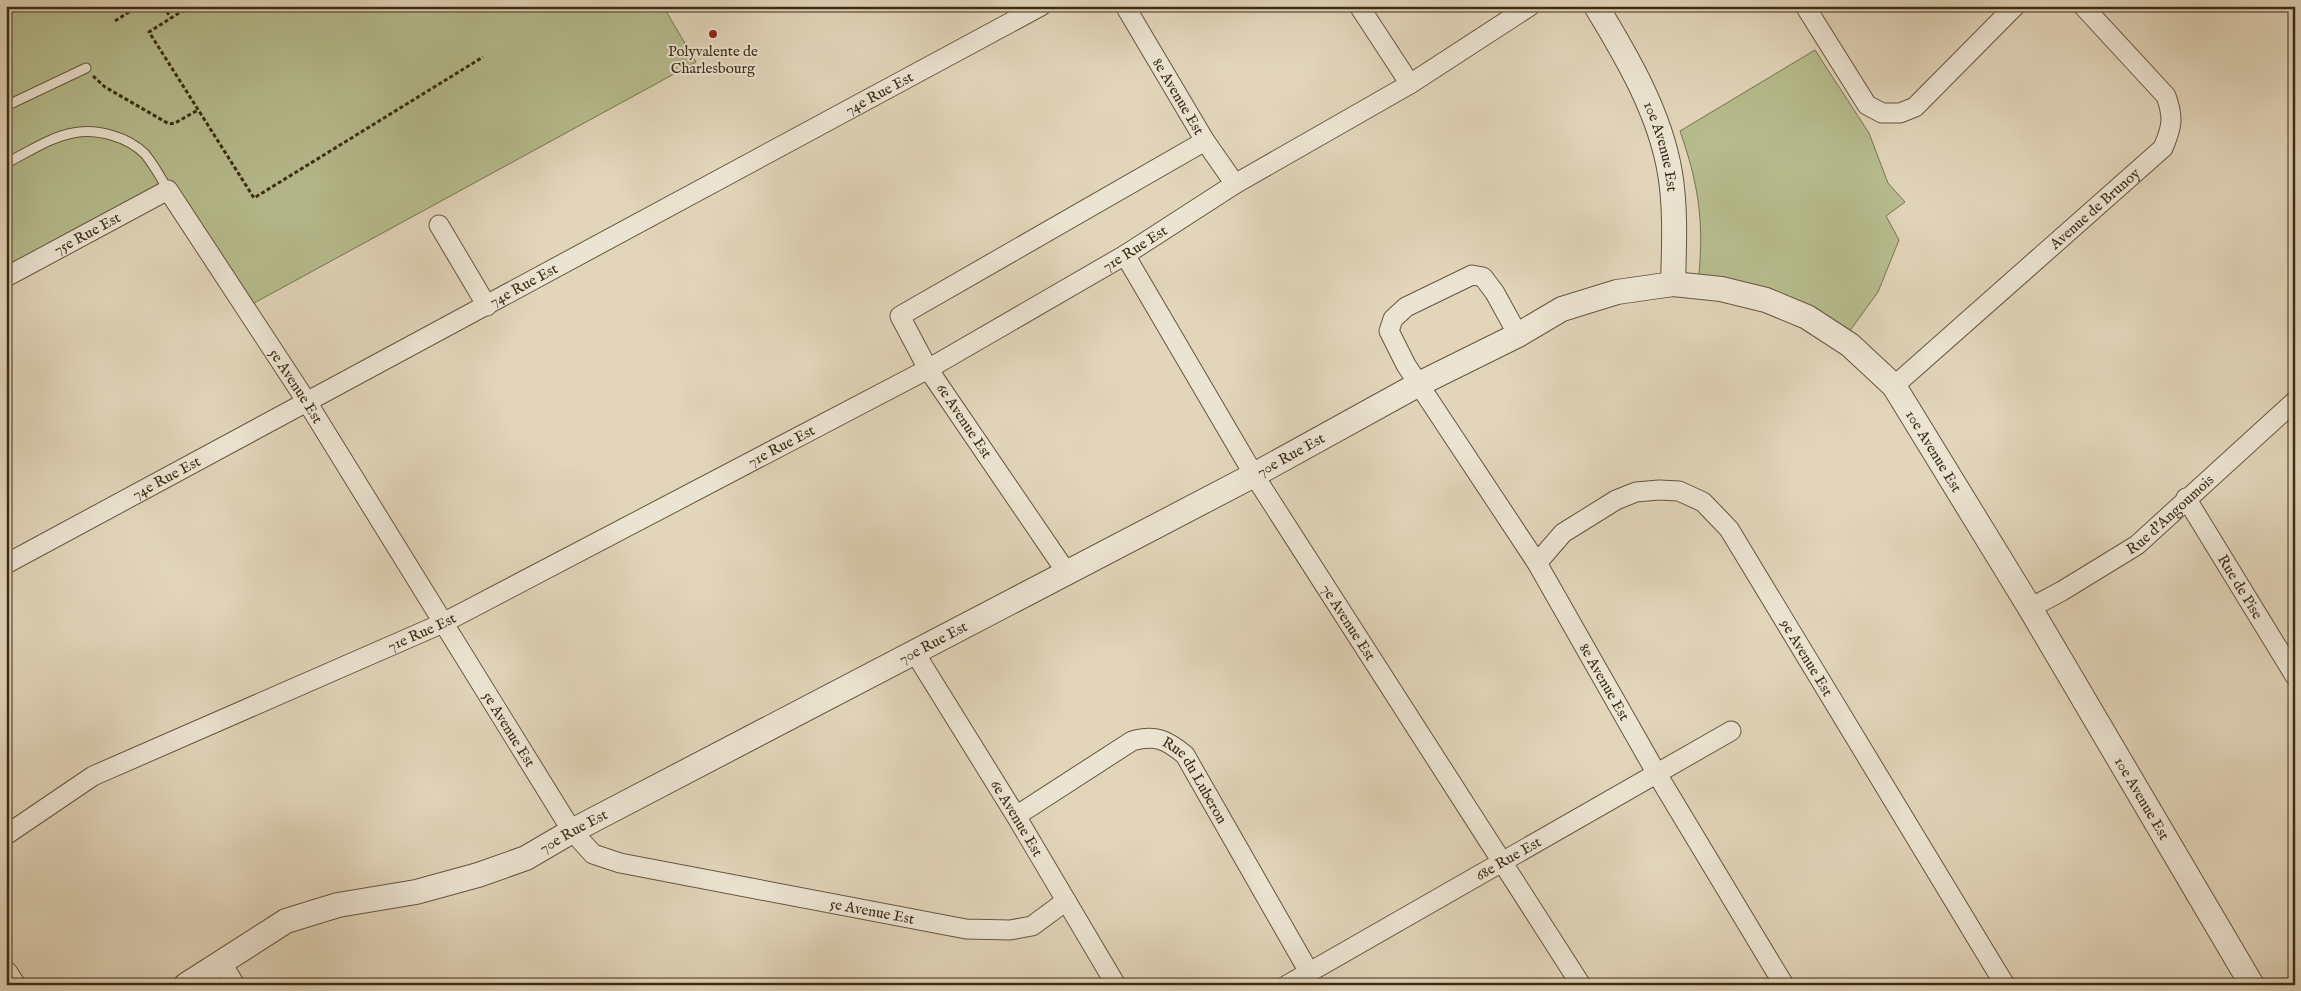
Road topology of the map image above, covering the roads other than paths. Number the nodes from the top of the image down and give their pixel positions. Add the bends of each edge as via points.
1 (1041, 6) edge
2 (1125, 6) edge
3 (1359, 6) edge
4 (1530, 6) edge
5 (1596, 6) edge
6 (1805, 6) edge
7 (2015, 6) edge
8 (2084, 6) edge
9 (86, 68) road end
10 (1410, 84) junction
11 (6, 106) edge
12 (1205, 141) junction
13 (6, 163) edge
14 (1235, 184) junction
15 (168, 190) junction
16 (440, 225) dead end
17 (1125, 255) junction
18 (6, 276) edge
19 (1673, 284) junction
20 (487, 306) junction
21 (1518, 335) junction
22 (928, 369) junction
23 (1419, 384) junction
24 (1894, 386) junction
25 (2295, 401) edge
26 (307, 402) junction
27 (1254, 476) junction
28 (2186, 498) junction
29 (1537, 563) junction
30 (6, 564) edge
31 (1067, 573) junction
32 (2030, 608) junction
33 (443, 623) junction
34 (915, 653) junction
35 (2295, 676) edge
36 (1731, 731) dead end
37 (1657, 774) junction
38 (1016, 816) junction
39 (572, 831) junction
40 (6, 835) edge
41 (1502, 861) junction
42 (1066, 902) junction
43 (222, 963) junction
44 (1309, 972) junction
45 (6, 974) edge
46 (13, 985) edge
47 (186, 985) edge
48 (235, 985) edge
49 (1116, 985) edge
50 (1287, 985) edge
51 (1581, 985) edge
52 (1784, 985) edge
53 (2005, 985) edge
54 (2252, 985) edge

1 - 20 street, 74e Rue Est
2 - 12 street, 8e Avenue Est
3 - 10 street
4 - 10 street, 71e Rue Est
5 - 19 street, 10e Avenue Est via 1628,59 1656,122 1670,171 1674,208
6 - 7 street via 1867,105 1882,113 1900,113 1915,106
8 - 24 street, Avenue de Brunoy via 2166,96 2172,110 2172,128 2162,148
9 - 11 lane
10 - 14 street, 71e Rue Est
12 - 14 street, 8e Avenue Est
12 - 22 street, 6e Avenue Est via 900,316
13 - 15 lane via 53,140 74,133 95,132 122,140 144,153
14 - 17 street, 71e Rue Est
15 - 18 street, 75e Rue Est
15 - 26 street, 5e Avenue Est
16 - 20 street
17 - 22 street, 71e Rue Est
17 - 27 street, 7e Avenue Est
19 - 21 street, 70e Rue Est via 1617,292 1562,309
19 - 24 street, 10e Avenue Est via 1721,289 1766,300 1807,317 1850,345
20 - 26 street, 74e Rue Est
21 - 23 street, 70e Rue Est
21 - 23 street, 8e Avenue Est via 1483,277 1472,275 1463,278 1406,308 1392,319 1389,331 1395,346
22 - 31 street, 6e Avenue Est
22 - 33 street, 71e Rue Est
23 - 27 street, 70e Rue Est
23 - 29 street, 8e Avenue Est
24 - 32 street, 10e Avenue Est
25 - 28 street, Rue d'Angoumois
26 - 30 street, 74e Rue Est
26 - 33 street, 5e Avenue Est
27 - 31 street, 70e Rue Est
27 - 41 street, 7e Avenue Est
28 - 32 street, Rue d'Angoumois via 2137,544
28 - 35 street, Rue de Pise
29 - 37 street, 8e Avenue Est
29 - 53 street, 9e Avenue Est via 1563,533 1616,500 1636,492 1679,491 1703,502 1729,529
31 - 34 street, 70e Rue Est
32 - 54 street, 10e Avenue Est
33 - 39 street, 5e Avenue Est
33 - 40 street, 71e Rue Est via 93,776
34 - 38 street, 6e Avenue Est
34 - 39 street, 70e Rue Est
36 - 37 street, 68e Rue Est
37 - 41 street, 68e Rue Est
37 - 52 street, 8e Avenue Est
38 - 42 street, 6e Avenue Est
38 - 44 street, Rue du Luberon via 1132,741 1147,737 1171,744 1185,755
39 - 42 street, 5e Avenue Est via 594,854 620,863 966,929 1010,930 1032,926
39 - 43 street, 70e Rue Est via 526,858 478,875 286,921
41 - 44 street, 68e Rue Est
41 - 51 street, 7e Avenue Est
42 - 49 street, 6e Avenue Est
43 - 47 street, 70e Rue Est
43 - 48 street
44 - 50 street, 68e Rue Est
45 - 46 street

